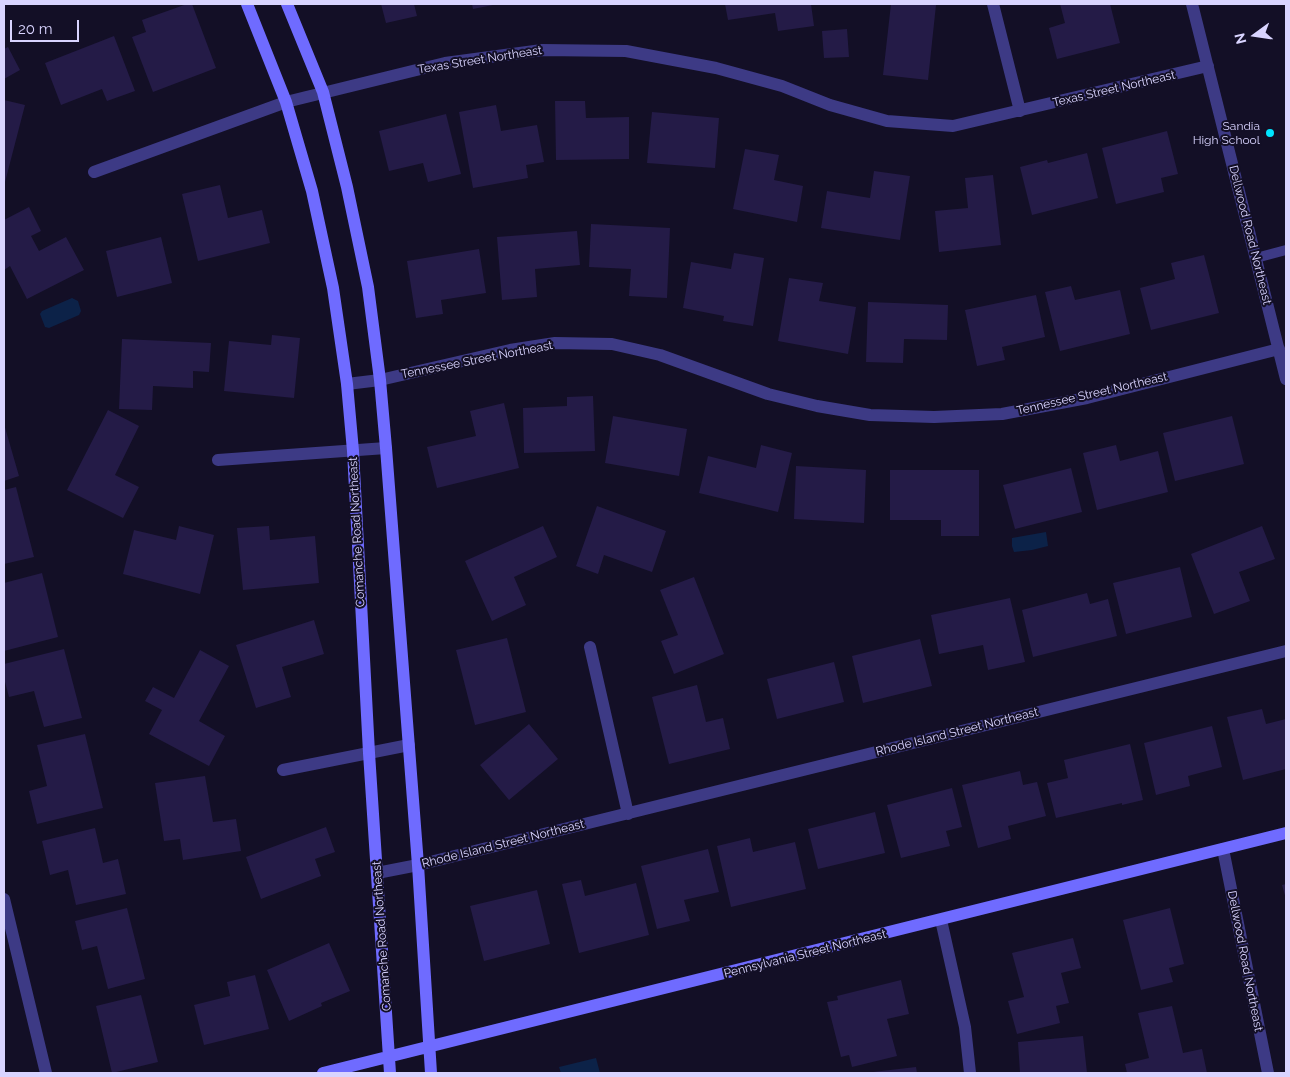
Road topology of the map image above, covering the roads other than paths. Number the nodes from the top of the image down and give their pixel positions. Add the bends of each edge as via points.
1 (247, 4) edge
2 (287, 4) edge
3 (994, 4) edge
4 (1192, 4) edge
5 (1208, 66) junction
6 (323, 92) junction
7 (286, 102) junction
8 (1020, 111) junction
9 (94, 172) dead end
10 (1286, 250) edge
11 (1256, 258) junction
12 (1279, 349) junction
13 (1286, 379) edge
14 (380, 380) junction
15 (347, 384) junction
16 (386, 448) junction
17 (353, 451) junction
18 (218, 460) dead end
19 (590, 648) dead end
20 (1286, 651) edge
21 (409, 745) junction
22 (369, 753) junction
23 (283, 770) dead end
24 (628, 814) junction
25 (1286, 833) edge
26 (1222, 849) junction
27 (418, 865) junction
28 (378, 873) junction
29 (4, 899) edge
30 (941, 920) junction
31 (430, 1047) junction
32 (389, 1057) junction
33 (46, 1073) edge
34 (323, 1073) edge
35 (390, 1073) edge
36 (431, 1073) edge
37 (970, 1073) edge
38 (1268, 1073) edge

1 - 7 street, Comanche Road Northeast
2 - 6 street
3 - 8 street
4 - 5 street, Dellwood Road Northeast
5 - 8 street, Texas Street Northeast
5 - 11 street, Dellwood Road Northeast
6 - 7 street, Texas Street Northeast
6 - 8 street, Texas Street Northeast via 454,62 542,50 626,51 716,68 887,121 953,126
6 - 14 street via 368,287
7 - 9 street, Texas Street Northeast
7 - 15 street, Comanche Road Northeast via 312,191 333,288
10 - 11 lane
11 - 12 street, Dellwood Road Northeast
12 - 13 street, Dellwood Road Northeast
12 - 14 street, Tennessee Street Northeast via 1087,398 1002,414 934,417 870,415 817,406 768,394 660,355 612,344 555,343
14 - 15 street, Tennessee Street Northeast
14 - 16 street
15 - 17 street, Comanche Road Northeast
16 - 17 street
16 - 21 street
17 - 18 street
17 - 22 street, Comanche Road Northeast
19 - 24 street
20 - 24 street, Rhode Island Street Northeast
21 - 22 street
21 - 27 street
22 - 23 street
22 - 28 street, Comanche Road Northeast
24 - 27 street, Rhode Island Street Northeast
25 - 26 street, Pennsylvania Street Northeast
26 - 30 street, Pennsylvania Street Northeast
26 - 38 street, Dellwood Road Northeast
27 - 28 street, Rhode Island Street Northeast
27 - 31 street
28 - 32 street, Comanche Road Northeast
29 - 33 street
30 - 31 street, Pennsylvania Street Northeast
30 - 37 street via 965,1027
31 - 32 street, Pennsylvania Street Northeast
31 - 36 street
32 - 34 street, Pennsylvania Street Northeast
32 - 35 street, Comanche Road Northeast

